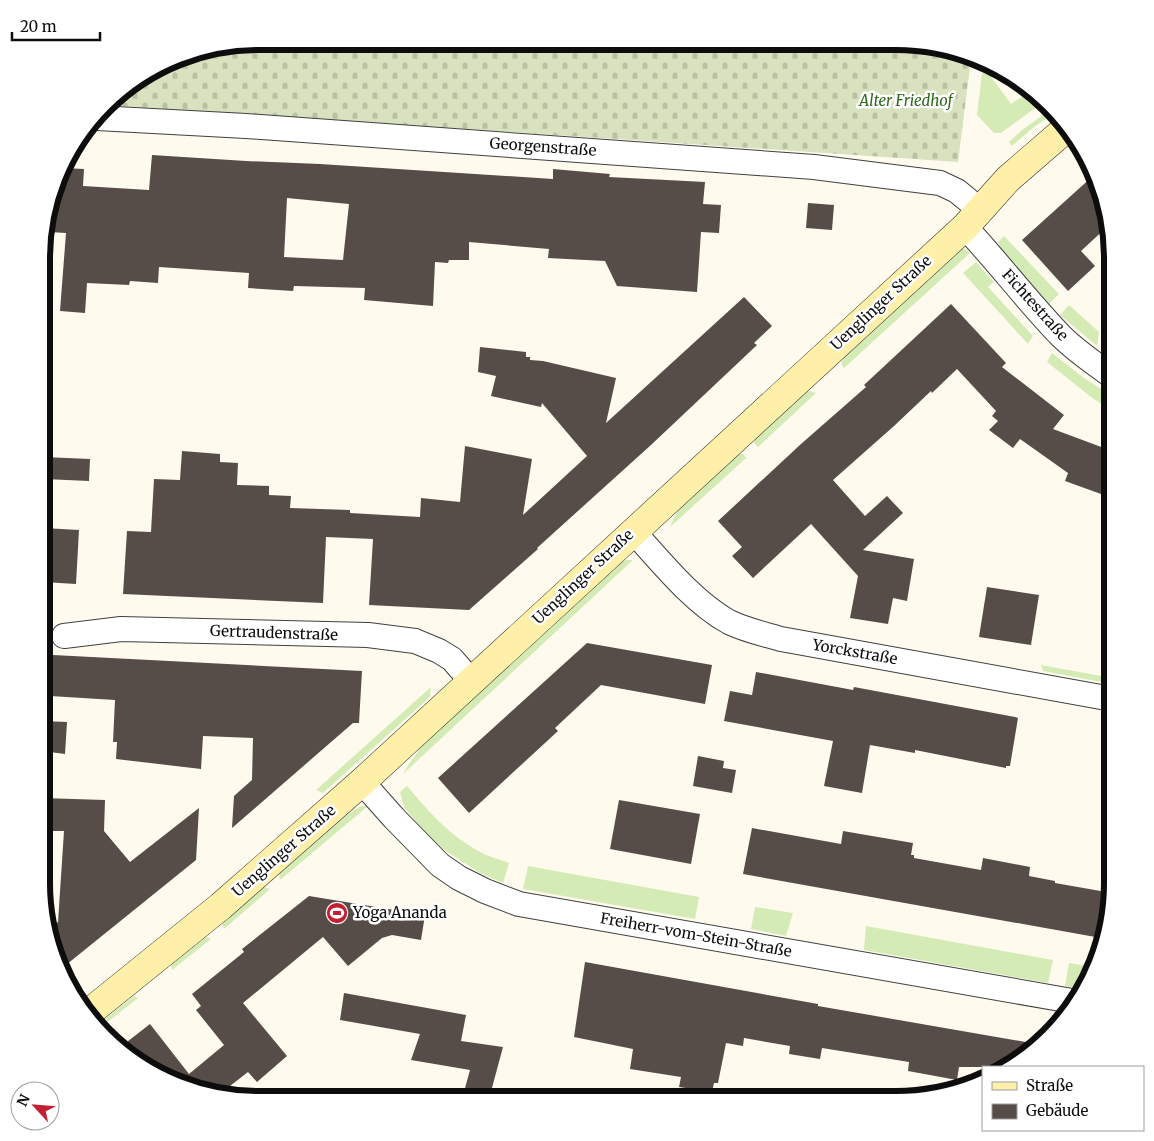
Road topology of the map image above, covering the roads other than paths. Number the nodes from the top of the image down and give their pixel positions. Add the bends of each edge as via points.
1 (104, 118) edge
2 (1062, 132) edge
3 (972, 218) junction
4 (1104, 370) edge
5 (633, 531) junction
6 (64, 636) dead end
7 (471, 681) junction
8 (1104, 697) edge
9 (362, 782) junction
10 (1068, 1000) edge
11 (93, 1010) edge

1 - 3 street, Georgenstraße via 814,167 940,183 956,191
2 - 3 main road, Uenglinger Straße via 1008,179
3 - 4 street, Fichtestraße via 984,247 1029,301 1062,337
3 - 5 main road, Uenglinger Straße
5 - 7 main road, Uenglinger Straße
5 - 8 street, Yorckstraße via 694,596 729,621 753,631 781,639
6 - 7 street, Gertraudenstraße via 121,629 368,636 415,641 452,659
7 - 9 main road, Uenglinger Straße
9 - 10 street, Freiherr-vom-Stein-Straße via 440,865 485,892 519,904
9 - 11 main road, Uenglinger Straße via 221,906

